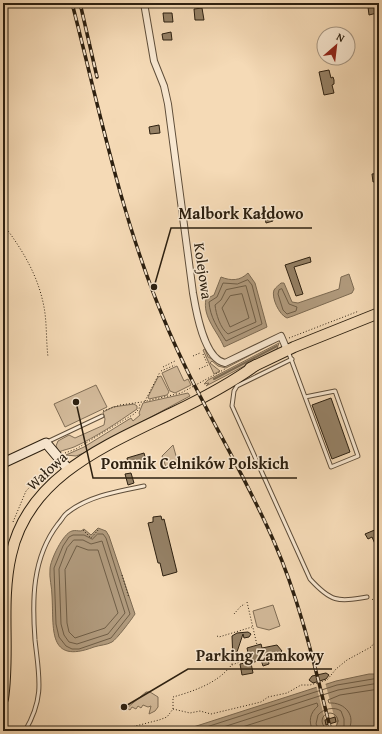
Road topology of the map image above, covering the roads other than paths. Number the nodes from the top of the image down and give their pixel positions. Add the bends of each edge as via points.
1 (6, 3) edge
2 (144, 3) edge
3 (3, 9) edge
4 (379, 313) edge
5 (287, 350) junction
6 (292, 359) junction
7 (305, 397) junction
8 (102, 416) dead end
9 (46, 442) junction
10 (3, 463) edge
11 (68, 469) junction
12 (144, 486) dead end
13 (367, 597) dead end
14 (3, 699) edge
15 (25, 731) edge

1 - 3 lane
2 - 5 street, Kolejowa via 154,61 168,104 193,294 206,343 214,357 225,363 281,336
4 - 5 main road, Wałowa
5 - 6 lane
5 - 11 main road, Wałowa via 188,398 152,422
6 - 7 lane
6 - 13 lane via 237,386 232,406 310,579 329,597 339,600
7 - 7 lane via 331,467 358,456 335,391
8 - 9 lane
9 - 10 street
9 - 11 street
11 - 14 main road, Wałowa via 36,501 21,524 13,545 6,588
12 - 15 lane via 85,503 67,513 49,536 37,568 34,592 38,703

